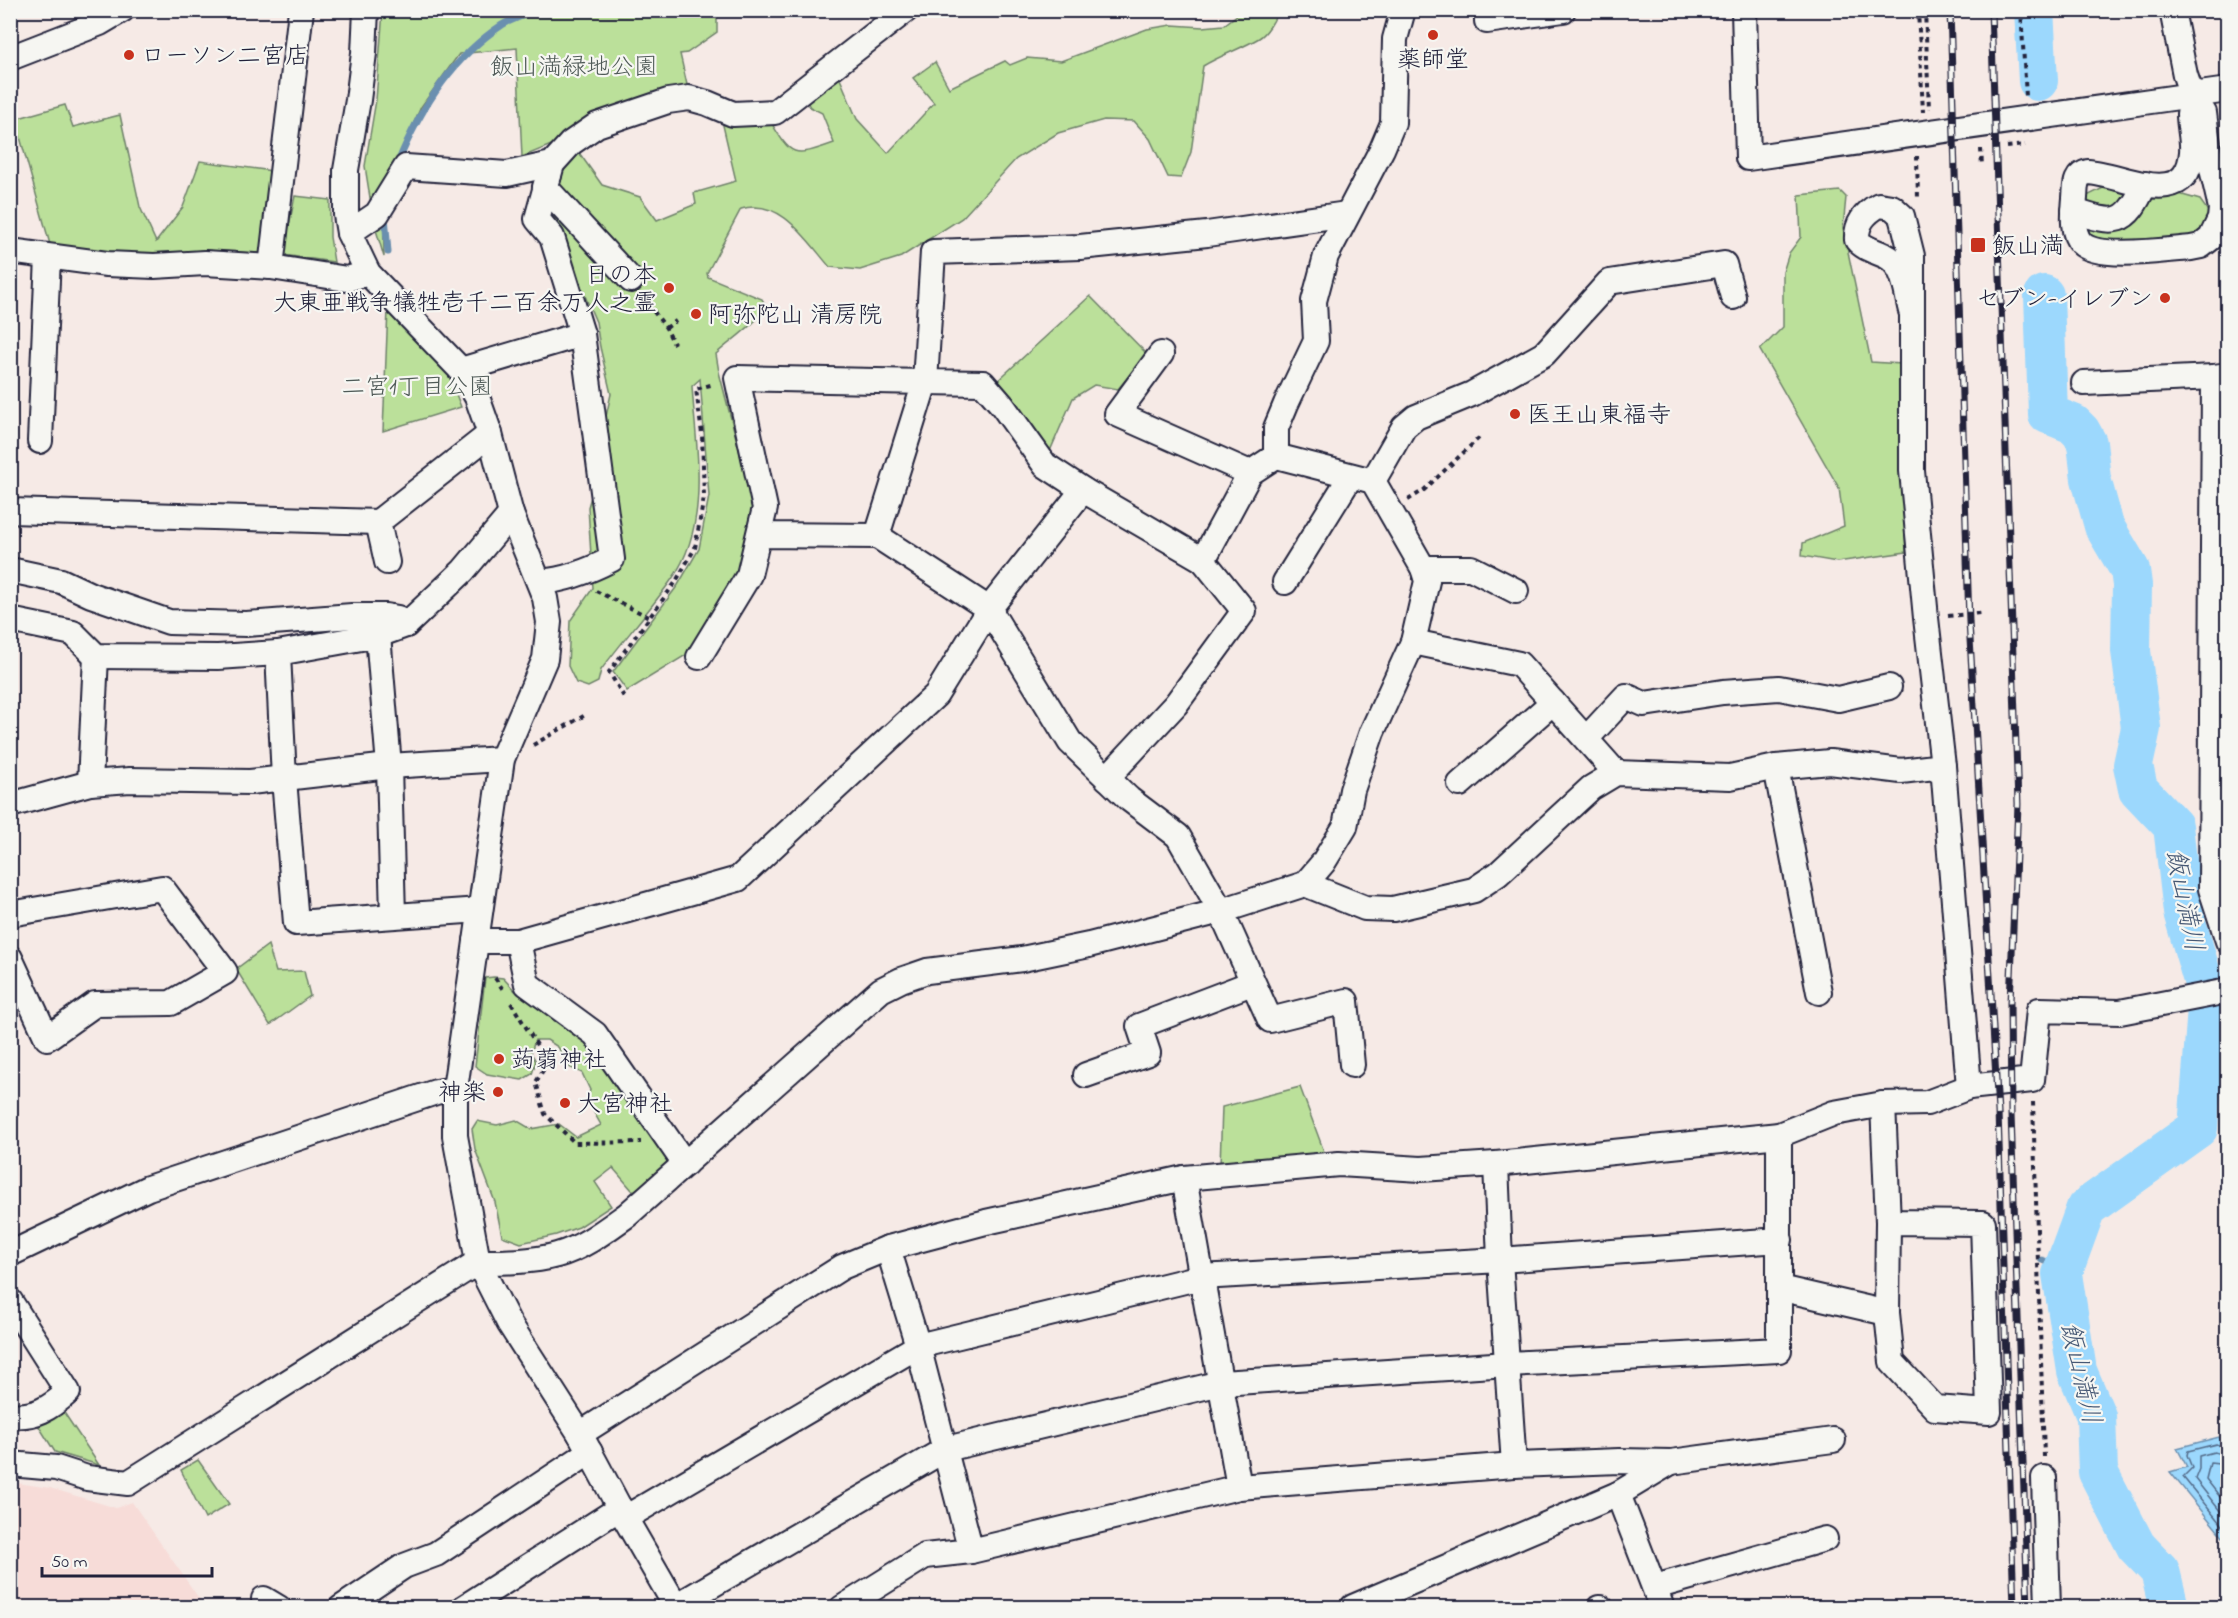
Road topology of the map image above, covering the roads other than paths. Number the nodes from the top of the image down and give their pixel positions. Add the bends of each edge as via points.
1 (122, 10) edge
2 (301, 10) edge
3 (366, 10) edge
4 (906, 10) edge
5 (1403, 10) edge
6 (1487, 10) edge
7 (1563, 10) edge
8 (1744, 10) edge
9 (2172, 10) edge
10 (10, 58) edge
11 (2228, 90) edge
12 (2192, 96) junction
13 (552, 164) junction
14 (2145, 184) junction
15 (2174, 184) junction
16 (546, 187) junction
17 (2219, 201) junction
18 (2074, 211) junction
19 (1347, 214) junction
20 (349, 233) junction
21 (10, 251) edge
22 (48, 257) junction
23 (271, 267) junction
24 (368, 273) junction
25 (631, 280) road end
26 (1734, 297) dead end
27 (1911, 311) dead end
28 (582, 334) junction
29 (1161, 354) dead end
30 (461, 370) junction
31 (2221, 376) edge
32 (925, 382) junction
33 (2084, 383) dead end
34 (490, 434) junction
35 (40, 441) dead end
36 (1276, 456) junction
37 (1250, 473) junction
38 (1362, 478) junction
39 (1083, 490) junction
40 (10, 511) edge
41 (2221, 512) edge
42 (511, 514) junction
43 (378, 522) junction
44 (759, 535) junction
45 (877, 536) junction
46 (1203, 560) junction
47 (387, 562) dead end
48 (1423, 568) junction
49 (10, 570) edge
50 (540, 582) junction
51 (1285, 582) dead end
52 (1516, 591) dead end
53 (989, 609) junction
54 (10, 620) edge
55 (406, 625) junction
56 (378, 635) junction
57 (1413, 642) junction
58 (278, 653) junction
59 (96, 656) junction
60 (699, 657) dead end
61 (1890, 687) dead end
62 (1553, 702) junction
63 (1587, 738) junction
64 (502, 759) junction
65 (389, 766) junction
66 (1943, 766) junction
67 (1776, 767) junction
68 (1616, 773) junction
69 (1107, 778) junction
70 (285, 779) junction
71 (90, 783) junction
72 (1460, 784) dead end
73 (10, 805) edge
74 (1305, 884) junction
75 (2219, 889) edge
76 (480, 910) junction
77 (1221, 911) junction
78 (10, 914) edge
79 (393, 916) junction
80 (518, 940) junction
81 (2228, 940) edge
82 (476, 941) junction
83 (10, 958) edge
84 (1252, 983) junction
85 (1819, 992) dead end
86 (2223, 993) edge
87 (1352, 1065) dead end
88 (1086, 1076) dead end
89 (1969, 1087) junction
90 (455, 1089) junction
91 (1883, 1104) junction
92 (1779, 1135) junction
93 (685, 1164) junction
94 (1496, 1164) junction
95 (1184, 1178) junction
96 (1888, 1222) junction
97 (1780, 1240) junction
98 (888, 1248) junction
99 (10, 1254) edge
100 (1500, 1260) junction
101 (478, 1262) junction
102 (1201, 1276) junction
103 (1779, 1288) junction
104 (10, 1301) edge
105 (1887, 1313) junction
106 (918, 1346) junction
107 (1508, 1364) junction
108 (1221, 1383) junction
109 (10, 1415) edge
110 (1833, 1440) dead end
111 (585, 1443) junction
112 (946, 1449) junction
113 (1671, 1462) junction
114 (10, 1464) edge
115 (1514, 1465) junction
116 (2044, 1478) road end
117 (1239, 1487) junction
118 (1618, 1494) junction
119 (622, 1513) junction
120 (1825, 1539) dead end
121 (971, 1551) junction
122 (1659, 1597) edge
123 (677, 1607) edge
124 (1353, 1607) edge
125 (341, 1608) edge
126 (463, 1608) edge
127 (842, 1608) edge
128 (2048, 1608) edge

1 - 10 street via 100,23
2 - 23 street
3 - 20 street via 364,53 346,170
4 - 13 street via 775,112 733,114 689,98 669,102 597,125
5 - 19 street via 1395,39 1393,123
6 - 7 street via 1487,21
8 - 12 street via 1748,158
9 - 12 street
11 - 12 street
12 - 15 street via 2192,155 2185,172
12 - 17 street via 2204,113
13 - 16 street
13 - 20 street via 507,174 406,168 377,214
14 - 15 street
14 - 18 street via 2135,206 2118,218 2109,221
14 - 18 street via 2096,172 2082,173 2076,181
15 - 17 street via 2201,187
16 - 25 street
16 - 28 street via 537,219 552,237
17 - 18 street via 2220,219 2214,233 2201,246 2191,248 2106,253 2090,250 2076,235
19 - 32 street via 1080,248 933,252
19 - 36 street via 1326,256 1314,301 1316,341 1276,428
20 - 24 street
21 - 22 street
22 - 23 street via 107,264
22 - 35 street
23 - 24 street via 347,279
24 - 30 street
26 - 38 street via 1724,264 1609,282 1544,354 1472,394 1416,417
27 - 66 street via 1912,471
28 - 30 street
28 - 50 street via 612,559 556,581
29 - 37 street via 1117,414
30 - 34 street via 477,397
31 - 33 street
31 - 41 street
32 - 39 street via 983,383 1046,465
32 - 44 street via 738,378 765,508
32 - 45 street
34 - 42 street
34 - 43 street
36 - 37 street
36 - 38 street
37 - 46 street
38 - 48 street via 1390,512
38 - 51 street
39 - 46 street
39 - 53 street
40 - 43 street
41 - 75 street
42 - 50 street
42 - 55 street via 463,571
43 - 47 street
44 - 45 street
44 - 60 street via 749,575
45 - 53 street
46 - 69 street via 1244,611 1176,704
48 - 52 street via 1471,568
48 - 57 street via 1427,581
49 - 55 street via 61,581 169,622 246,624 386,616 398,618
50 - 64 street via 549,622 545,659
53 - 69 street via 1071,742
53 - 80 street via 936,695 738,879
54 - 59 street via 73,633
55 - 56 street
56 - 58 street
56 - 65 street
57 - 62 street via 1519,664
57 - 74 street via 1372,732 1345,827 1323,864
58 - 59 street via 218,657
58 - 70 street
59 - 71 street
61 - 63 street via 1838,699 1779,688 1644,704 1626,696
62 - 63 street
62 - 72 street
63 - 68 street
64 - 65 street
64 - 76 street
65 - 70 street
65 - 79 street
66 - 67 street via 1901,771 1830,762
66 - 89 street
67 - 68 street via 1730,777
67 - 85 street
68 - 74 street via 1591,788 1498,874 1474,890 1393,909 1365,908
69 - 77 street via 1178,836
70 - 71 street
70 - 79 street via 296,923
71 - 73 street
74 - 77 street
75 - 81 street
76 - 79 street
76 - 82 street
77 - 84 street
77 - 93 street via 1089,945 1022,959 927,971 901,980 881,990
78 - 83 street via 162,888 225,972 171,1003 95,1004 47,1038
80 - 82 street
80 - 93 street via 527,984 595,1034
82 - 90 street
84 - 87 street via 1270,1020 1346,1001
84 - 88 street via 1139,1026 1148,1053
86 - 89 street via 2120,1012 2039,1010 2032,1080
89 - 91 street via 1927,1103
90 - 99 street via 148,1188
90 - 101 street via 455,1136
91 - 92 street via 1834,1113
91 - 96 street
92 - 94 street
92 - 97 street
93 - 101 street via 627,1215 559,1255 519,1262
94 - 95 street via 1421,1169 1339,1164
94 - 100 street
95 - 98 street
95 - 102 street
96 - 105 street
96 - 105 street via 1983,1223 1989,1412 1935,1408 1892,1362
97 - 100 street
97 - 103 street
98 - 106 street
98 - 111 street via 842,1267
100 - 102 street
100 - 107 street
101 - 111 street via 509,1323
101 - 114 street via 128,1483 87,1478 56,1468
102 - 106 street
102 - 108 street
103 - 105 street
103 - 107 street via 1779,1350
104 - 109 street via 68,1392 52,1406 25,1417
106 - 112 street
106 - 119 street
107 - 108 street
107 - 115 street
108 - 112 street
108 - 117 street
110 - 113 street
111 - 119 street
111 - 125 street via 436,1554 404,1566
112 - 121 street
112 - 123 street
113 - 115 street
113 - 118 street
115 - 117 street
116 - 128 street
117 - 121 street
118 - 122 street
118 - 124 street
119 - 123 street
119 - 126 street
120 - 122 street
121 - 127 street via 925,1556

